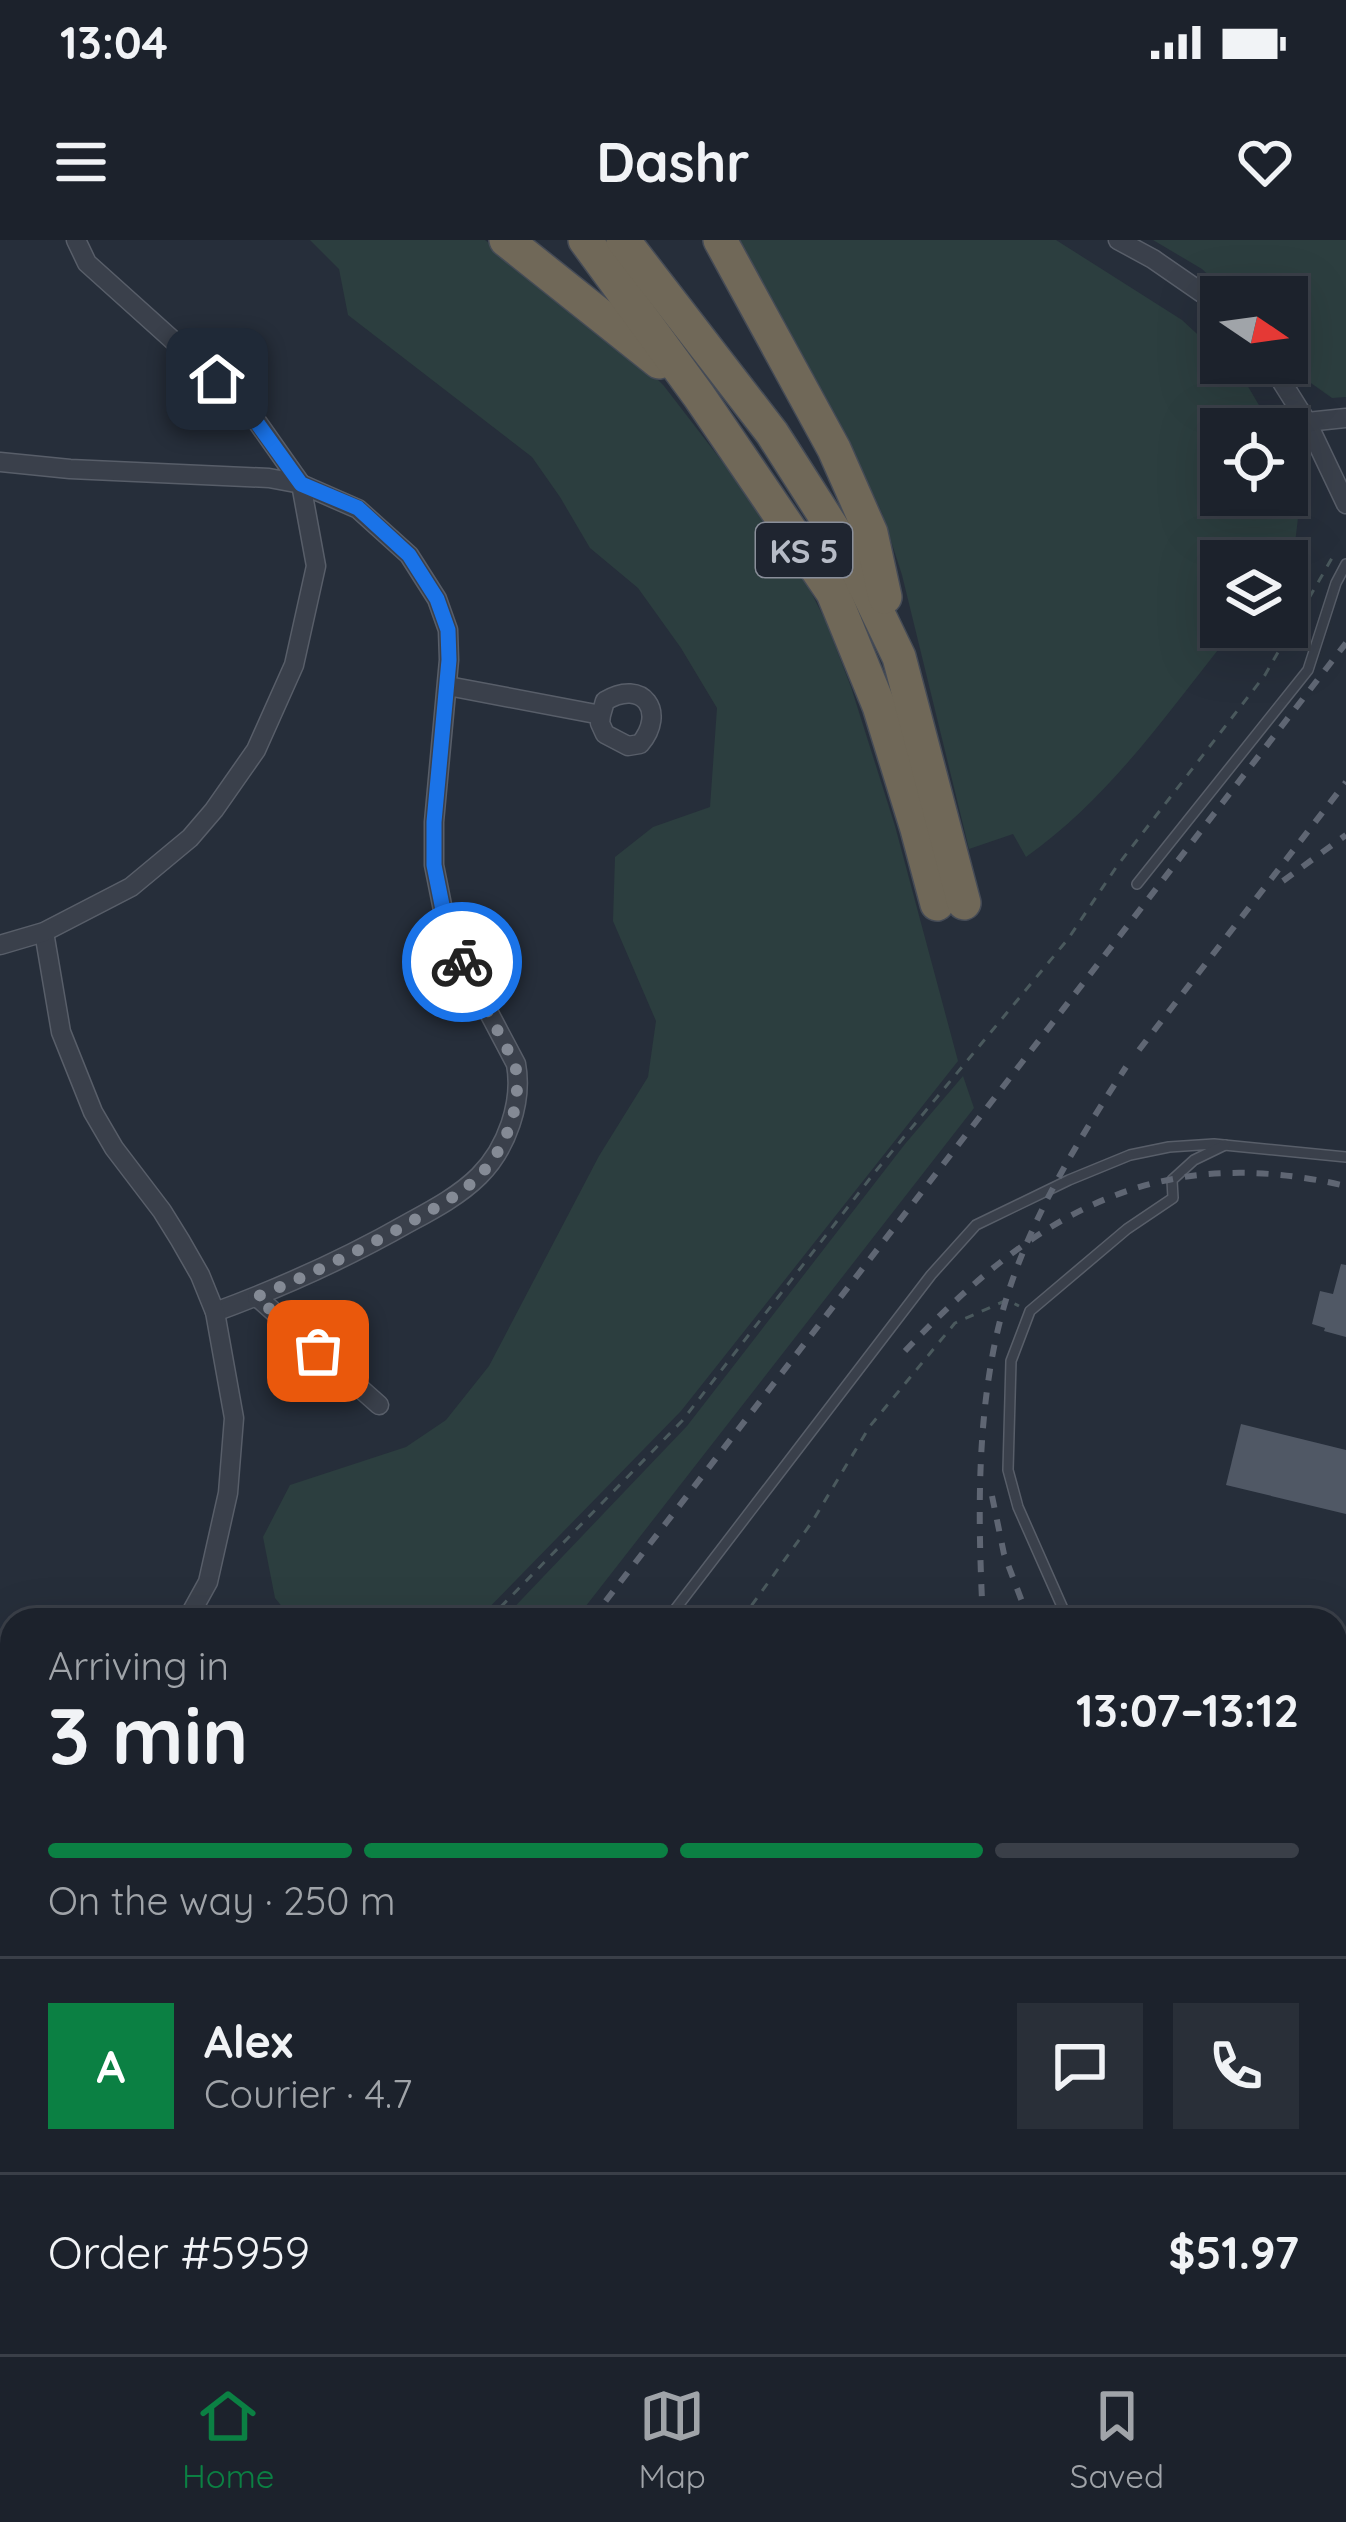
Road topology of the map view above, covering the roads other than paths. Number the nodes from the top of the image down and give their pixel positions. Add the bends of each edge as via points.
1 (76, 240) edge
2 (506, 240) edge
3 (585, 240) edge
4 (623, 240) edge
5 (720, 240) edge
6 (1118, 240) edge
7 (1200, 291) edge
8 (699, 396) junction
9 (1346, 418) edge
10 (1308, 422) edge
11 (1308, 424) edge
12 (0, 462) edge
13 (301, 484) junction
14 (1346, 504) edge
15 (1346, 564) edge
16 (899, 657) junction
17 (448, 686) junction
18 (601, 715) dead end
19 (1137, 884) dead end
20 (44, 932) junction
21 (0, 945) edge
22 (1227, 1144) junction
23 (1346, 1157) edge
24 (256, 1297) junction
25 (215, 1312) junction
26 (380, 1405) dead end
27 (194, 1608) edge
28 (676, 1608) edge
29 (1063, 1608) edge

1 - 13 street via 87,263 245,406
2 - 8 highway
3 - 8 highway, KS 5
4 - 16 highway, KS 5 via 772,433 851,557
5 - 16 highway via 862,512
6 - 7 street
8 - 16 highway, KS 5 via 833,593 950,903
9 - 10 street
11 - 14 street
12 - 13 street
13 - 17 street via 358,508 409,555 448,630
13 - 20 street via 316,566 294,665 256,750 214,810 160,864
15 - 19 lane via 1308,670
17 - 18 street
17 - 24 street via 434,865 446,925 515,1064 512,1119 479,1176 446,1202
20 - 21 street
20 - 25 street via 61,1032 93,1112 162,1210
22 - 23 lane
22 - 28 lane via 1130,1155 976,1225
22 - 29 lane via 1194,1160 1172,1180 1173,1198 1030,1311 1012,1361 1008,1470
24 - 25 street
24 - 26 street
25 - 27 street via 234,1418 230,1474 208,1582

